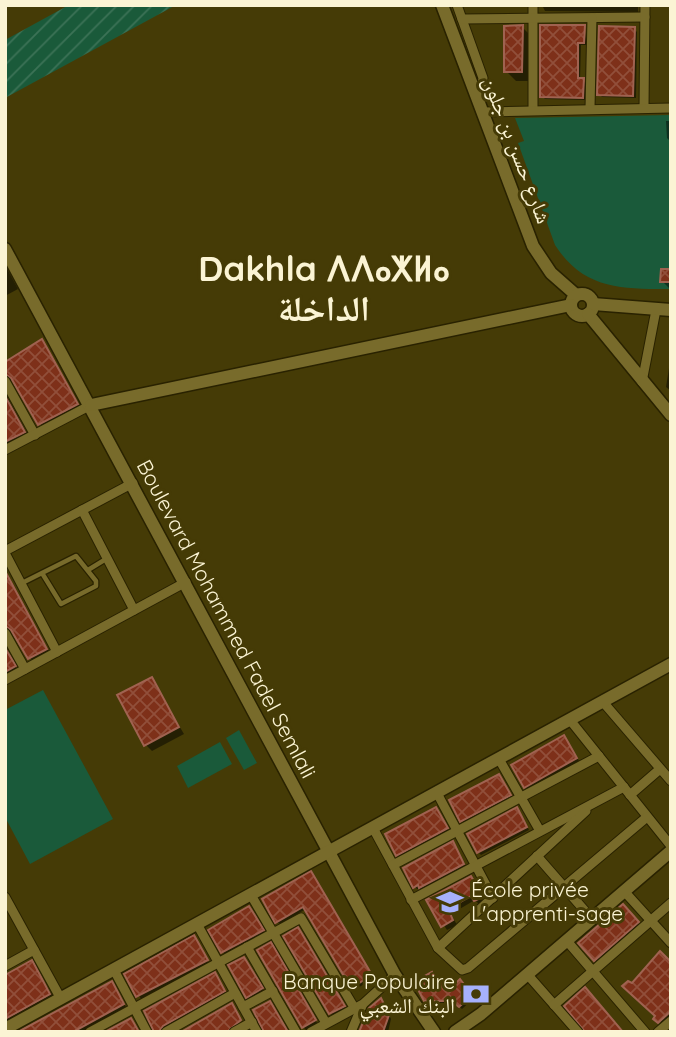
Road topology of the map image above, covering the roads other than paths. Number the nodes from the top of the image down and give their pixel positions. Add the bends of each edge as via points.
1 (442, 5) edge
2 (457, 5) edge
3 (533, 5) edge
4 (645, 5) edge
5 (533, 18) junction
6 (592, 18) junction
7 (645, 18) junction
8 (462, 19) junction
9 (474, 90) junction
10 (590, 108) junction
11 (644, 108) junction
12 (671, 108) edge
13 (533, 109) junction
14 (482, 112) junction
15 (5, 249) edge
16 (573, 300) junction
17 (590, 309) junction
18 (656, 310) junction
19 (671, 310) edge
20 (5, 381) edge
21 (642, 384) junction
22 (665, 402) edge
23 (91, 405) junction
24 (671, 415) edge
25 (35, 435) junction
26 (5, 450) edge
27 (133, 484) junction
28 (82, 510) junction
29 (5, 552) edge
30 (107, 559) junction
31 (88, 570) junction
32 (42, 573) junction
33 (186, 582) junction
34 (21, 583) junction
35 (134, 610) junction
36 (6, 635) edge
37 (57, 652) junction
38 (671, 664) edge
39 (25, 669) junction
40 (5, 680) edge
41 (603, 702) junction
42 (570, 720) junction
43 (599, 756) junction
44 (499, 759) junction
45 (660, 769) junction
46 (671, 781) edge
47 (627, 791) junction
48 (437, 793) junction
49 (521, 798) junction
50 (596, 801) junction
51 (648, 817) junction
52 (373, 828) junction
53 (458, 831) junction
54 (540, 831) junction
55 (328, 852) junction
56 (670, 852) edge
57 (537, 856) junction
58 (393, 865) junction
59 (475, 865) junction
60 (564, 887) junction
61 (624, 891) junction
62 (251, 895) junction
63 (5, 897) edge
64 (493, 898) junction
65 (411, 900) junction
66 (671, 903) edge
67 (16, 918) junction
68 (592, 919) junction
69 (651, 921) junction
70 (5, 924) edge
71 (197, 924) junction
72 (273, 933) junction
73 (567, 941) junction
74 (671, 943) edge
75 (247, 947) junction
76 (438, 948) junction
77 (34, 950) junction
78 (218, 963) junction
79 (5, 966) edge
80 (114, 970) junction
81 (593, 971) junction
82 (527, 974) junction
83 (395, 975) junction
84 (273, 991) junction
85 (235, 993) junction
86 (61, 999) junction
87 (414, 1005) junction
88 (554, 1005) junction
89 (243, 1007) junction
90 (359, 1007) junction
91 (134, 1008) junction
92 (481, 1014) junction
93 (671, 1021) edge
94 (251, 1023) junction
95 (326, 1023) junction
96 (109, 1027) edge
97 (5, 1029) edge
98 (90, 1032) edge
99 (147, 1032) edge
100 (166, 1032) edge
101 (234, 1032) edge
102 (257, 1032) edge
103 (296, 1032) edge
104 (311, 1032) edge
105 (351, 1032) edge
106 (422, 1032) edge
107 (434, 1032) edge
108 (455, 1032) edge
109 (468, 1032) edge
110 (578, 1032) edge
111 (645, 1032) edge
112 (658, 1032) edge

1 - 9 street, شارع حسن بن جلون
2 - 8 street
3 - 5 street
4 - 7 street
5 - 6 street
5 - 8 street
5 - 13 street
6 - 7 street
6 - 10 street
7 - 11 street
8 - 9 street via 483,78
9 - 14 street, شارع حسن بن جلون
10 - 11 street
10 - 13 street
11 - 12 street
13 - 14 street
14 - 16 street, شارع حسن بن جلون via 533,246
15 - 23 street, Boulevard Mohammed Fadel Semlali
16 - 17 street via 587,295
16 - 17 street via 576,315
16 - 23 street
17 - 18 street
17 - 21 street
18 - 19 street
18 - 21 street
20 - 25 street
21 - 22 street
22 - 24 street
23 - 25 street
23 - 27 street, Boulevard Mohammed Fadel Semlali
25 - 26 street
27 - 28 street
27 - 33 street, Boulevard Mohammed Fadel Semlali
28 - 29 street
28 - 30 street
29 - 34 street
30 - 31 lane
30 - 35 street
31 - 32 lane via 76,556
31 - 32 lane via 96,586 61,604
32 - 34 lane
33 - 35 street
33 - 55 street, Boulevard Mohammed Fadel Semlali
34 - 37 street
35 - 37 street
36 - 39 street
37 - 39 street
38 - 41 street
39 - 40 street
41 - 42 street
41 - 45 street
42 - 43 street
42 - 44 street
43 - 47 street
43 - 49 street
44 - 48 street
44 - 49 street
45 - 46 street
45 - 47 street
47 - 50 street
47 - 51 street
48 - 52 street
48 - 53 street
49 - 53 street
49 - 54 street
50 - 54 street
50 - 57 street
51 - 56 street
51 - 60 street
52 - 55 street
52 - 58 street
53 - 58 street
53 - 59 street
54 - 59 street
55 - 62 street
55 - 83 street, Boulevard Mohammed Fadel Semlali
56 - 61 street
57 - 60 street
57 - 64 street
58 - 65 street
59 - 64 street
59 - 65 street
60 - 68 street
60 - 76 street via 468,968 462,970
61 - 68 street
61 - 69 street
62 - 71 street
62 - 72 street
63 - 67 street
64 - 76 street
65 - 76 street
66 - 69 street
67 - 70 street
67 - 77 street
68 - 73 street
69 - 74 street
69 - 81 street
71 - 78 street
71 - 80 street
72 - 75 street
72 - 90 street via 303,918
72 - 95 street
73 - 81 street
73 - 82 street
75 - 78 street
75 - 84 street
77 - 79 street
77 - 86 street
78 - 85 street
78 - 91 street
80 - 86 street
80 - 91 street
81 - 88 street
81 - 111 street
82 - 88 street
82 - 92 street
83 - 87 street, Boulevard Mohammed Fadel Semlali
83 - 90 street
84 - 89 street
84 - 103 street
85 - 89 street
85 - 100 street
86 - 97 street
87 - 106 street, Boulevard Mohammed Fadel Semlali
87 - 107 street, Boulevard Mohammed Fadel Semlali
88 - 110 street
89 - 94 street
90 - 95 street
90 - 105 street
91 - 96 street
91 - 99 street
92 - 108 street
92 - 109 street
93 - 112 street
94 - 101 street
94 - 102 street
95 - 104 street
96 - 98 street

